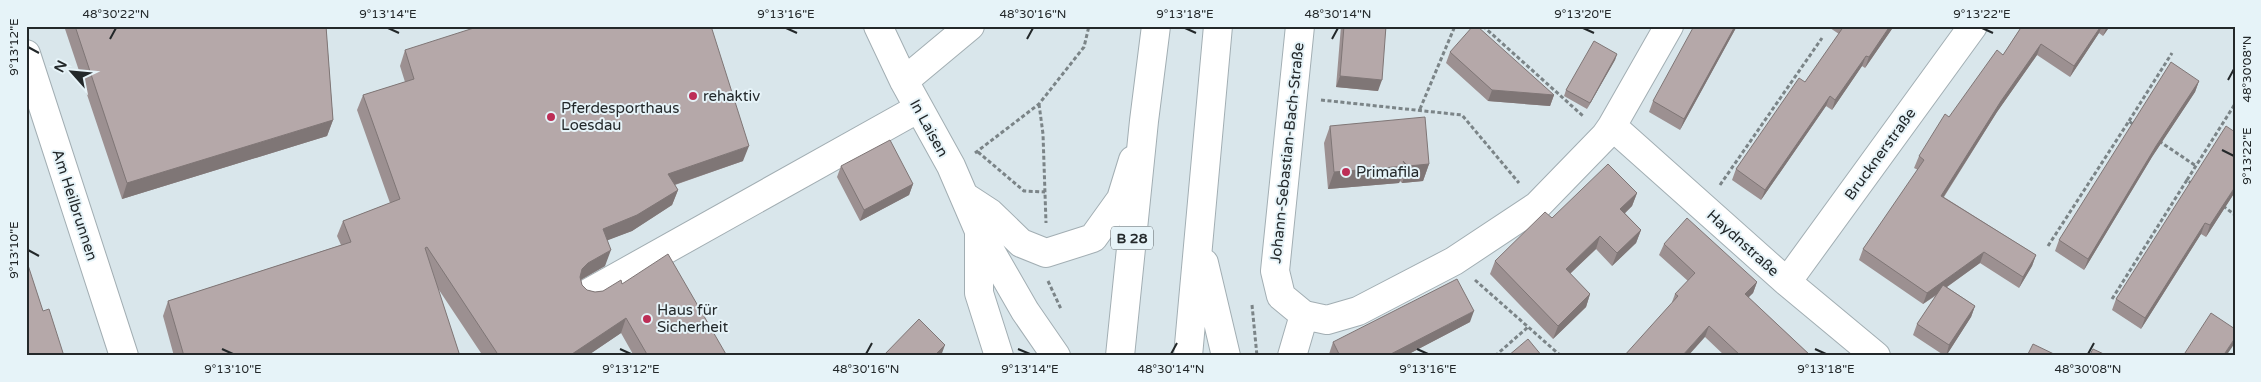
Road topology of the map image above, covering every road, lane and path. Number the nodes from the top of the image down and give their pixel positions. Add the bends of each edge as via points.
1 (878, 26) edge
2 (970, 26) edge
3 (1089, 26) edge
4 (1156, 26) edge
5 (1218, 26) edge
6 (1300, 26) edge
7 (1455, 26) edge
8 (1483, 26) edge
9 (1669, 26) edge
10 (1973, 26) edge
11 (1822, 38) dead end
12 (2172, 53) dead end
13 (26, 54) edge
14 (904, 82) junction
15 (1293, 97) junction
16 (1038, 104) junction
17 (2235, 104) edge
18 (919, 108) junction
19 (1420, 109) junction
20 (1144, 121) junction
21 (2129, 121) junction
22 (2136, 126) edge
23 (1608, 131) junction
24 (2151, 136) edge
25 (977, 152) junction
26 (950, 166) junction
27 (2196, 166) junction
28 (2187, 180) junction
29 (2195, 186) edge
30 (1045, 192) junction
31 (963, 195) junction
32 (2219, 203) edge
33 (1538, 206) junction
34 (1704, 208) junction
35 (2235, 215) edge
36 (1046, 229) dead end
37 (979, 231) junction
38 (1197, 232) junction
39 (2048, 246) dead end
40 (1454, 261) junction
41 (1046, 276) dead end
42 (1787, 282) junction
43 (590, 292) edge
44 (2112, 299) dead end
45 (1062, 312) dead end
46 (1304, 315) junction
47 (1528, 328) junction
48 (124, 356) edge
49 (999, 356) edge
50 (1056, 356) edge
51 (1120, 356) edge
52 (1188, 356) edge
53 (1226, 356) edge
54 (1292, 356) edge
55 (1495, 356) edge
56 (1561, 356) edge
57 (1876, 356) edge

1 - 14 street, In Laisen
2 - 14 street
3 - 16 path via 1084,48
4 - 20 street, B 28
5 - 38 street
6 - 15 street, Johann-Sebastian-Bach-Straße
7 - 19 path
8 - 23 path
9 - 23 street
10 - 42 street, Brucknerstraße
11 - 34 path
12 - 21 path
13 - 48 street, Am Heilbrunnen
14 - 18 street, In Laisen
15 - 19 path
15 - 46 street, Johann-Sebastian-Bach-Straße via 1274,271 1280,296
16 - 25 path
16 - 30 path via 1043,134
17 - 27 path
18 - 26 street, In Laisen
18 - 43 street
19 - 33 path via 1462,115
20 - 31 street via 1121,199 1093,238 1046,253 1021,243 990,213
20 - 51 street, B 28
21 - 22 path
21 - 39 path
23 - 33 street
23 - 34 street, Haydnstraße
24 - 27 path
25 - 26 path
25 - 30 path via 1024,191
26 - 31 street, In Laisen
27 - 28 path
28 - 29 path
28 - 44 path
30 - 36 path
31 - 37 street, In Laisen
32 - 35 path
33 - 40 street
34 - 42 street, Haydnstraße
37 - 49 street, In Laisen via 979,293
37 - 50 street, In Laisen via 1025,311
38 - 52 street
38 - 53 street
40 - 46 street via 1358,311 1327,320
40 - 47 path
41 - 45 path
42 - 57 street, Haydnstraße
46 - 54 street
47 - 55 path
47 - 56 path

